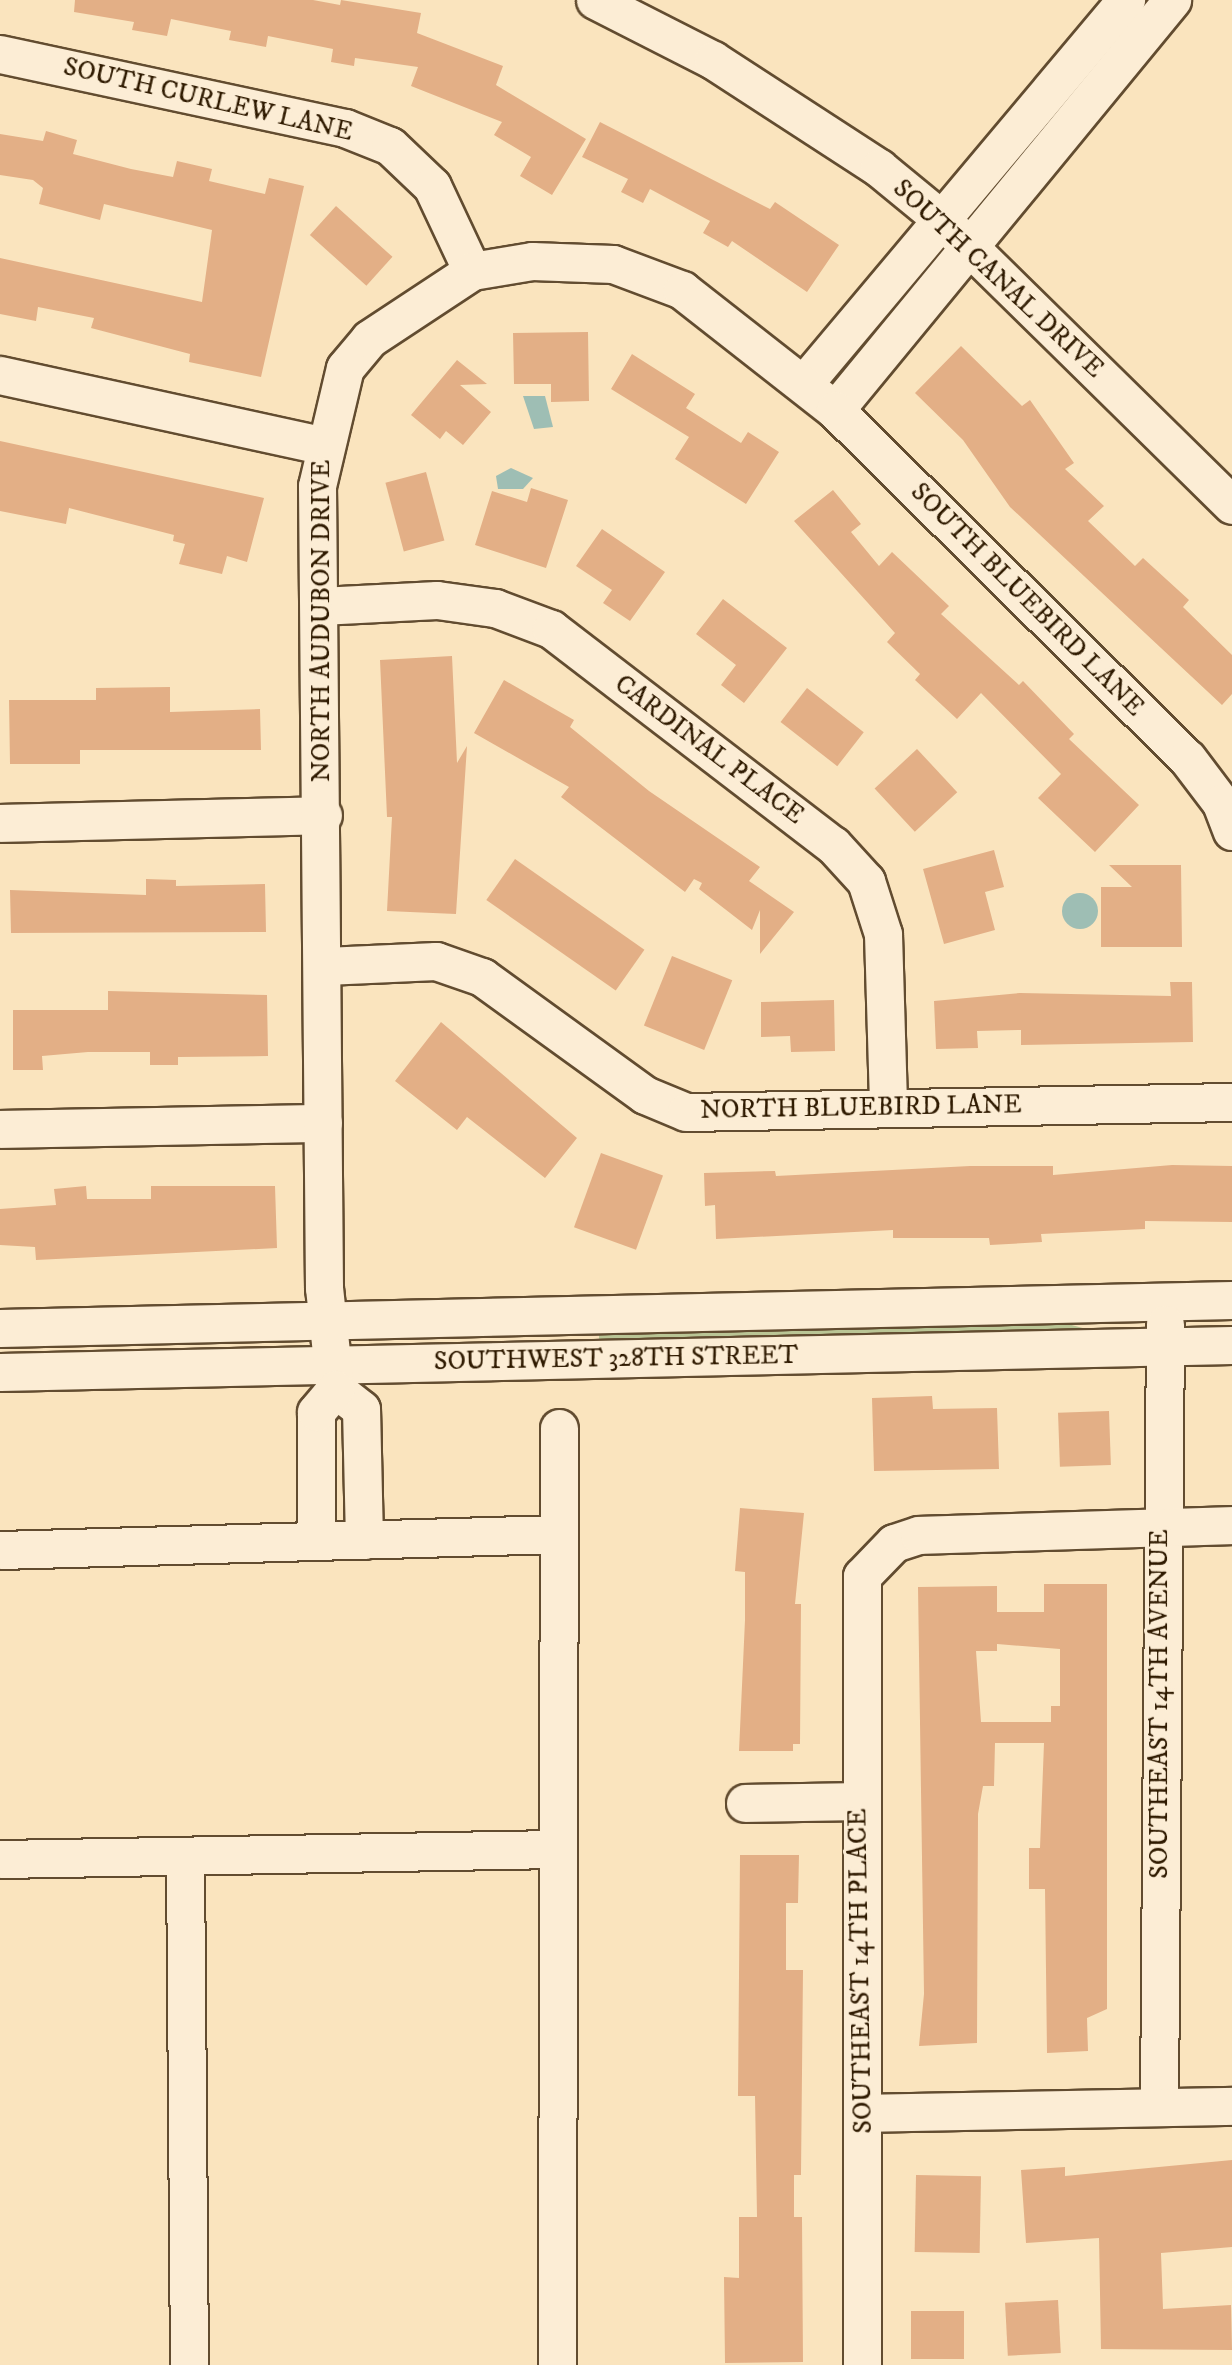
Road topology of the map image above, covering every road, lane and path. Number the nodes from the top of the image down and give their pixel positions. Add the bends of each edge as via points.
1 (595, 0) edge
2 (1126, 0) edge
3 (1172, 0) edge
4 (0, 54) edge
5 (941, 219) junction
6 (967, 244) junction
7 (472, 271) junction
8 (0, 375) edge
9 (806, 381) junction
10 (835, 410) junction
11 (322, 445) junction
12 (1232, 505) edge
13 (320, 606) junction
14 (323, 815) junction
15 (0, 823) edge
16 (1232, 831) edge
17 (325, 966) junction
18 (1232, 1102) edge
19 (888, 1106) junction
20 (323, 1123) junction
21 (0, 1129) edge
22 (1232, 1300) edge
23 (1164, 1301) junction
24 (329, 1321) junction
25 (0, 1328) edge
26 (1232, 1345) edge
27 (1165, 1347) junction
28 (0, 1372) edge
29 (334, 1378) junction
30 (559, 1428) dead end
31 (1232, 1525) edge
32 (1160, 1528) junction
33 (559, 1534) junction
34 (364, 1539) junction
35 (316, 1541) junction
36 (0, 1549) edge
37 (859, 1801) junction
38 (745, 1802) dead end
39 (558, 1849) junction
40 (185, 1857) junction
41 (0, 1859) edge
42 (1159, 2106) junction
43 (1232, 2106) edge
44 (864, 2113) junction
45 (189, 2365) edge
46 (557, 2365) edge
47 (862, 2365) edge

1 - 5 street, SOUTH CANAL DRIVE via 811,118
2 - 5 street
3 - 6 street
4 - 7 street, SOUTH CURLEW LANE via 345,128 390,146 432,186
5 - 6 street, SOUTH CANAL DRIVE
5 - 9 street
6 - 10 street
6 - 12 street, SOUTH CANAL DRIVE
7 - 9 street, NORTH AUDUBON DRIVE via 532,261 613,264 681,290
7 - 11 street, NORTH AUDUBON DRIVE via 369,339 345,368
8 - 11 street
9 - 10 street, SOUTH BLUEBIRD LANE
10 - 16 street, SOUTH BLUEBIRD LANE via 1187,758 1221,803
11 - 13 street, NORTH AUDUBON DRIVE
13 - 14 street, NORTH AUDUBON DRIVE
13 - 19 street, CARDINAL PLACE via 437,600 495,608 551,629 833,845 866,881 883,934
14 - 15 street
14 - 17 street, NORTH AUDUBON DRIVE
17 - 19 street, NORTH BLUEBIRD LANE via 436,961 482,977 645,1095 686,1112
17 - 20 street, NORTH AUDUBON DRIVE
18 - 19 street, NORTH BLUEBIRD LANE
20 - 21 street
20 - 24 street, NORTH AUDUBON DRIVE
22 - 23 street, SOUTHWEST 328TH STREET
23 - 24 street, SOUTHWEST 328TH STREET
23 - 27 street, SOUTHEAST 14TH AVENUE
24 - 25 street, SOUTHWEST 328TH STREET
24 - 29 street, NORTH AUDUBON DRIVE
26 - 27 street, SOUTHWEST 328TH STREET
27 - 29 street, SOUTHWEST 328TH STREET
27 - 32 street, SOUTHEAST 14TH AVENUE
28 - 29 street, SOUTHWEST 328TH STREET
29 - 34 street via 361,1409
29 - 35 street via 316,1412
30 - 33 street
31 - 32 street
32 - 37 street, SOUTHEAST 14TH PLACE via 919,1535 894,1543 862,1576
32 - 42 street, SOUTHEAST 14TH AVENUE
33 - 34 street
33 - 39 street
34 - 35 street
35 - 36 street
37 - 38 street
37 - 44 street, SOUTHEAST 14TH PLACE
39 - 40 street
39 - 46 street
40 - 41 street
40 - 45 street
42 - 43 street
42 - 44 street
44 - 47 street, SOUTHEAST 14TH PLACE

